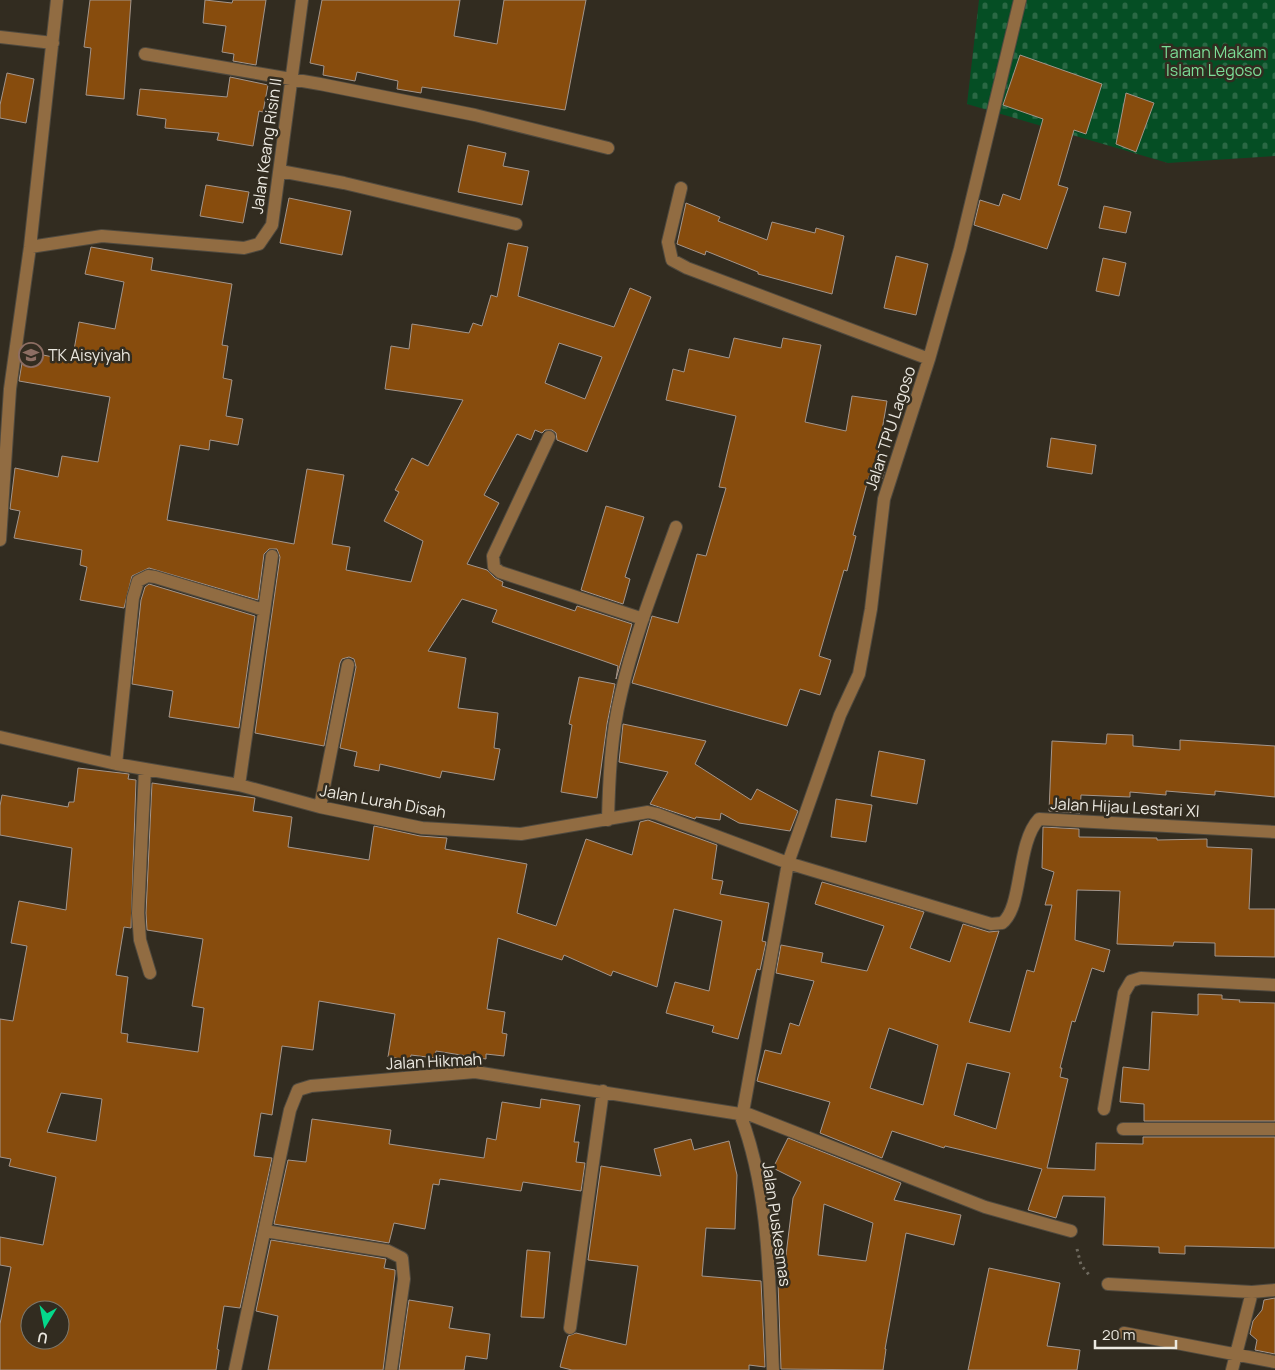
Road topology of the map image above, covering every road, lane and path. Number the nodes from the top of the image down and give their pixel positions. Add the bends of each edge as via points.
1 (57, 0) edge
2 (302, 0) edge
3 (1020, 0) edge
4 (0, 37) edge
5 (54, 43) junction
6 (145, 54) dead end
7 (292, 81) junction
8 (608, 148) dead end
9 (280, 172) junction
10 (681, 188) dead end
11 (516, 224) dead end
12 (30, 247) junction
13 (929, 359) junction
14 (4, 433) edge
15 (549, 437) dead end
16 (676, 527) dead end
17 (0, 540) edge
18 (272, 556) dead end
19 (264, 610) junction
20 (643, 619) junction
21 (348, 665) dead end
22 (0, 737) edge
23 (116, 764) junction
24 (145, 769) junction
25 (239, 785) junction
26 (320, 807) junction
27 (608, 820) junction
28 (1275, 832) edge
29 (788, 863) junction
30 (150, 973) dead end
31 (1275, 984) edge
32 (603, 1091) junction
33 (1104, 1110) dead end
34 (741, 1113) junction
35 (1123, 1129) dead end
36 (1275, 1129) edge
37 (265, 1231) junction
38 (1071, 1231) joint
39 (1108, 1284) joint
40 (1275, 1290) edge
41 (1252, 1292) junction
42 (570, 1328) dead end
43 (1124, 1333) dead end
44 (1236, 1354) junction
45 (1275, 1362) edge
46 (235, 1370) edge
47 (391, 1370) edge
48 (773, 1370) edge
49 (1232, 1370) edge

1 - 5 street
2 - 7 street, Jalan Keang Risin II
3 - 13 street, Jalan TPU Lagoso via 960,249
4 - 5 street
5 - 12 street
6 - 7 street
7 - 8 street via 475,115
7 - 9 street, Jalan Keang Risin II
9 - 11 street via 344,183
9 - 12 street, Jalan Keang Risin II via 272,225 259,244 244,248 102,236
10 - 13 street via 668,242 672,260
12 - 14 street
13 - 29 street, Jalan TPU Lagoso via 884,499 860,674 840,715
14 - 17 street
15 - 20 street via 493,556 494,567 500,572
16 - 20 street
18 - 19 street
19 - 23 street via 154,577 138,581 133,598
19 - 25 street
20 - 27 street via 620,695 609,772
21 - 26 street
22 - 23 street, Jalan Lurah Disah
23 - 24 street, Jalan Lurah Disah
24 - 25 street, Jalan Lurah Disah
24 - 30 street via 138,913 140,940
25 - 26 street, Jalan Lurah Disah
26 - 27 street, Jalan Lurah Disah via 422,828 521,834
27 - 29 street, Jalan Lurah Disah via 648,812 657,814
28 - 29 street, Jalan Hijau Lestari XI via 1039,819 1026,844 1011,913 998,924
29 - 34 street, Jalan TPU Lagoso
31 - 33 street via 1141,978 1130,981 1124,993
32 - 34 street, Jalan Hikmah
32 - 37 street, Jalan Hikmah via 475,1072 311,1086 298,1090 290,1110
32 - 42 street
34 - 38 street, Jalan Hikmah via 985,1208
34 - 48 street, Jalan Puskesmas via 759,1190 770,1268
35 - 36 street
37 - 46 street, Jalan Hikmah
37 - 47 street via 388,1251 402,1258 404,1279
38 - 39 path via 1081,1265 1091,1278
39 - 41 street
40 - 41 street
41 - 44 street
43 - 44 street
44 - 45 street
44 - 49 street

